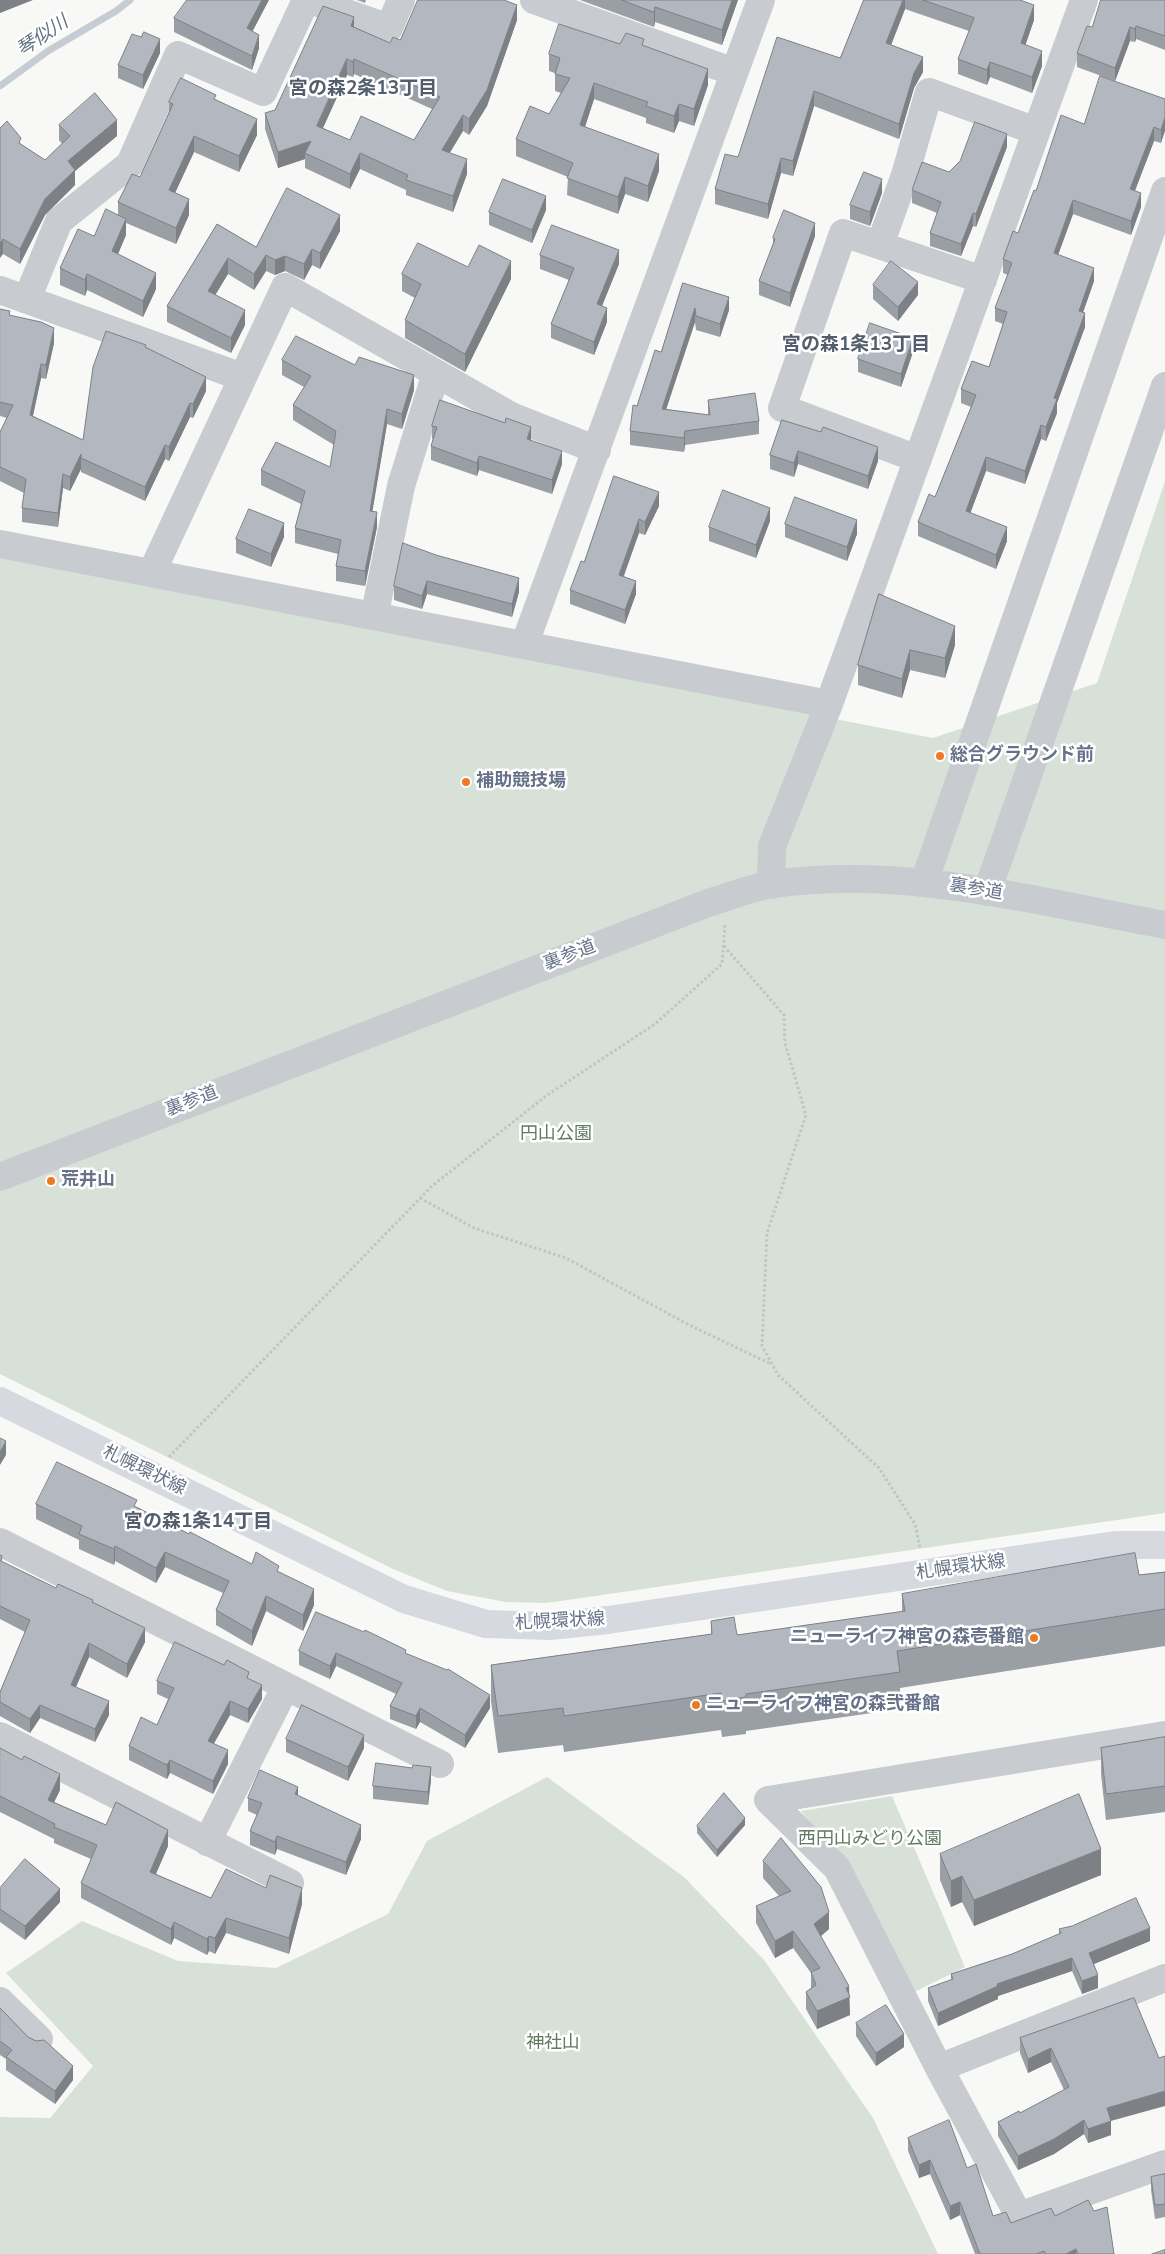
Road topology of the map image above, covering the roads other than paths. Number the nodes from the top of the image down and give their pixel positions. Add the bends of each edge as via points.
1 (306, 0) edge
2 (310, 0) edge
3 (401, 0) edge
4 (534, 0) edge
5 (761, 0) edge
6 (1084, 0) edge
7 (734, 72) junction
8 (1036, 131) junction
9 (1165, 192) edge
10 (880, 245) junction
11 (983, 280) junction
12 (0, 290) edge
13 (27, 299) junction
14 (436, 373) junction
15 (242, 377) junction
16 (1165, 386) edge
17 (597, 450) junction
18 (918, 459) junction
19 (0, 544) edge
20 (152, 572) junction
21 (377, 603) dead end
22 (525, 644) junction
23 (829, 704) junction
24 (924, 882) junction
25 (771, 885) junction
26 (988, 892) junction
27 (1165, 925) edge
28 (0, 1177) edge
29 (0, 1401) edge
30 (1165, 1538) edge
31 (0, 1542) edge
32 (1115, 1545) junction
33 (1165, 1545) edge
34 (285, 1688) junction
35 (1165, 1735) edge
36 (0, 1736) edge
37 (440, 1764) dead end
38 (207, 1842) junction
39 (290, 1883) edge
40 (1165, 1978) edge
41 (0, 2001) edge
42 (39, 2039) edge
43 (939, 2068) junction
44 (1165, 2164) edge

1 - 13 street via 263,92 178,55 130,164 59,222
2 - 3 street via 389,28
4 - 7 street
5 - 7 street
6 - 8 street
7 - 17 street
8 - 10 street via 929,92
8 - 11 street
9 - 24 street
10 - 11 street
10 - 18 street via 843,233 782,408
11 - 18 street
12 - 13 street
13 - 15 street
14 - 15 street via 285,287
14 - 17 street via 511,416
14 - 21 street via 401,486
15 - 20 street
16 - 26 street
17 - 22 street
18 - 23 street
19 - 20 street
20 - 22 street
22 - 23 street
23 - 25 street via 772,846
24 - 25 street, 裏参道 via 845,878
24 - 26 street, 裏参道
25 - 28 street, 裏参道 via 708,903
26 - 27 street, 裏参道
29 - 32 main road, 札幌環状線 via 404,1599 486,1624 550,1626 608,1620
30 - 32 street
31 - 34 street
32 - 33 main road, 札幌環状線
34 - 37 street
34 - 38 street
35 - 43 street via 768,1800 837,1868
36 - 38 street
38 - 39 street
40 - 43 street
41 - 42 street
43 - 44 street via 1019,2216

